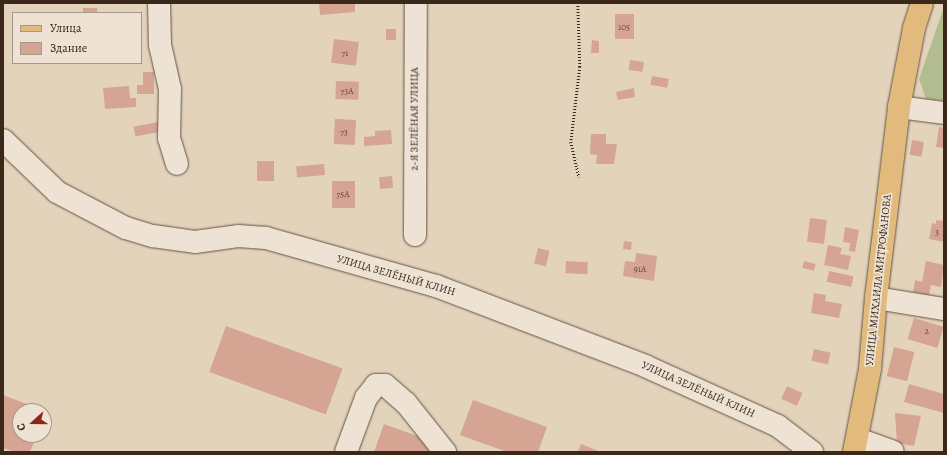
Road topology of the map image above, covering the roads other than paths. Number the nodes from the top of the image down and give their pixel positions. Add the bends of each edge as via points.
1 (159, 3) edge
2 (416, 3) edge
3 (922, 3) edge
4 (899, 107) junction
5 (944, 113) edge
6 (3, 140) edge
7 (177, 164) dead end
8 (416, 235) dead end
9 (876, 298) junction
10 (944, 310) edge
11 (856, 445) edge
12 (346, 452) edge
13 (445, 452) edge
14 (812, 452) edge
15 (893, 452) edge

1 - 7 street via 160,45 170,89 169,138
2 - 8 street, 2-Я ЗЕЛЁНАЯ УЛИЦА
3 - 4 main road, УЛИЦА МИХАИЛА МИТРОФАНОВА via 914,28
4 - 5 street
4 - 9 main road, УЛИЦА МИХАИЛА МИТРОФАНОВА
6 - 14 street, УЛИЦА ЗЕЛЁНЫЙ КЛИН via 58,192 126,228 153,236 195,242 238,236 266,238 436,286 645,366 778,426
9 - 10 street
9 - 11 main road, УЛИЦА МИХАИЛА МИТРОФАНОВА via 870,369
11 - 15 street
12 - 13 street via 366,398 376,385 385,385 406,403

